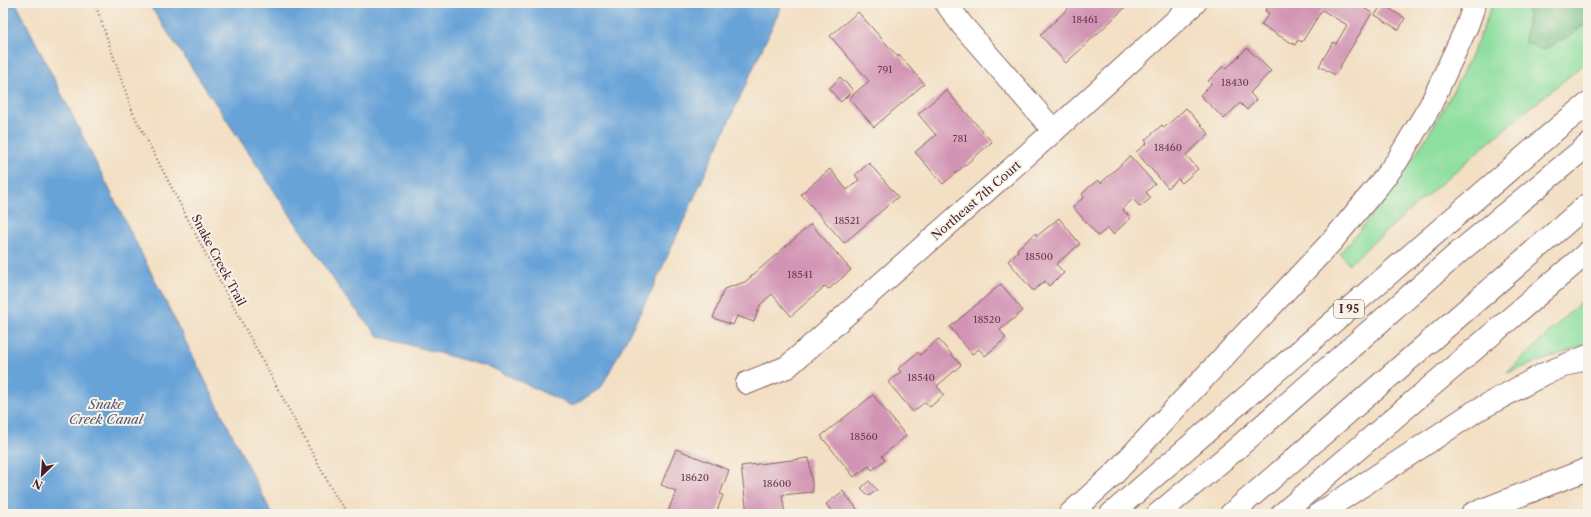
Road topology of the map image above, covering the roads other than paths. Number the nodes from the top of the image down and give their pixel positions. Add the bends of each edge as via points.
1 (946, 3) edge
2 (1195, 3) edge
3 (1475, 3) edge
4 (1588, 104) edge
5 (1054, 131) junction
6 (1588, 145) edge
7 (1588, 204) edge
8 (1588, 252) edge
9 (1588, 356) edge
10 (747, 383) dead end
11 (1588, 469) edge
12 (1070, 514) edge
13 (1111, 514) edge
14 (1158, 514) edge
15 (1231, 514) edge
16 (1282, 514) edge
17 (1319, 514) edge
18 (1472, 514) edge

1 - 5 main road
2 - 5 main road, Northeast 7th Court
3 - 12 main road via 1430,106 1397,161 1378,186 1332,241 1114,474
4 - 13 main road, I 95
5 - 10 main road, Northeast 7th Court via 787,367
6 - 14 main road via 1458,252
7 - 15 main road
8 - 16 main road
9 - 17 main road via 1544,374 1474,412
11 - 18 main road

